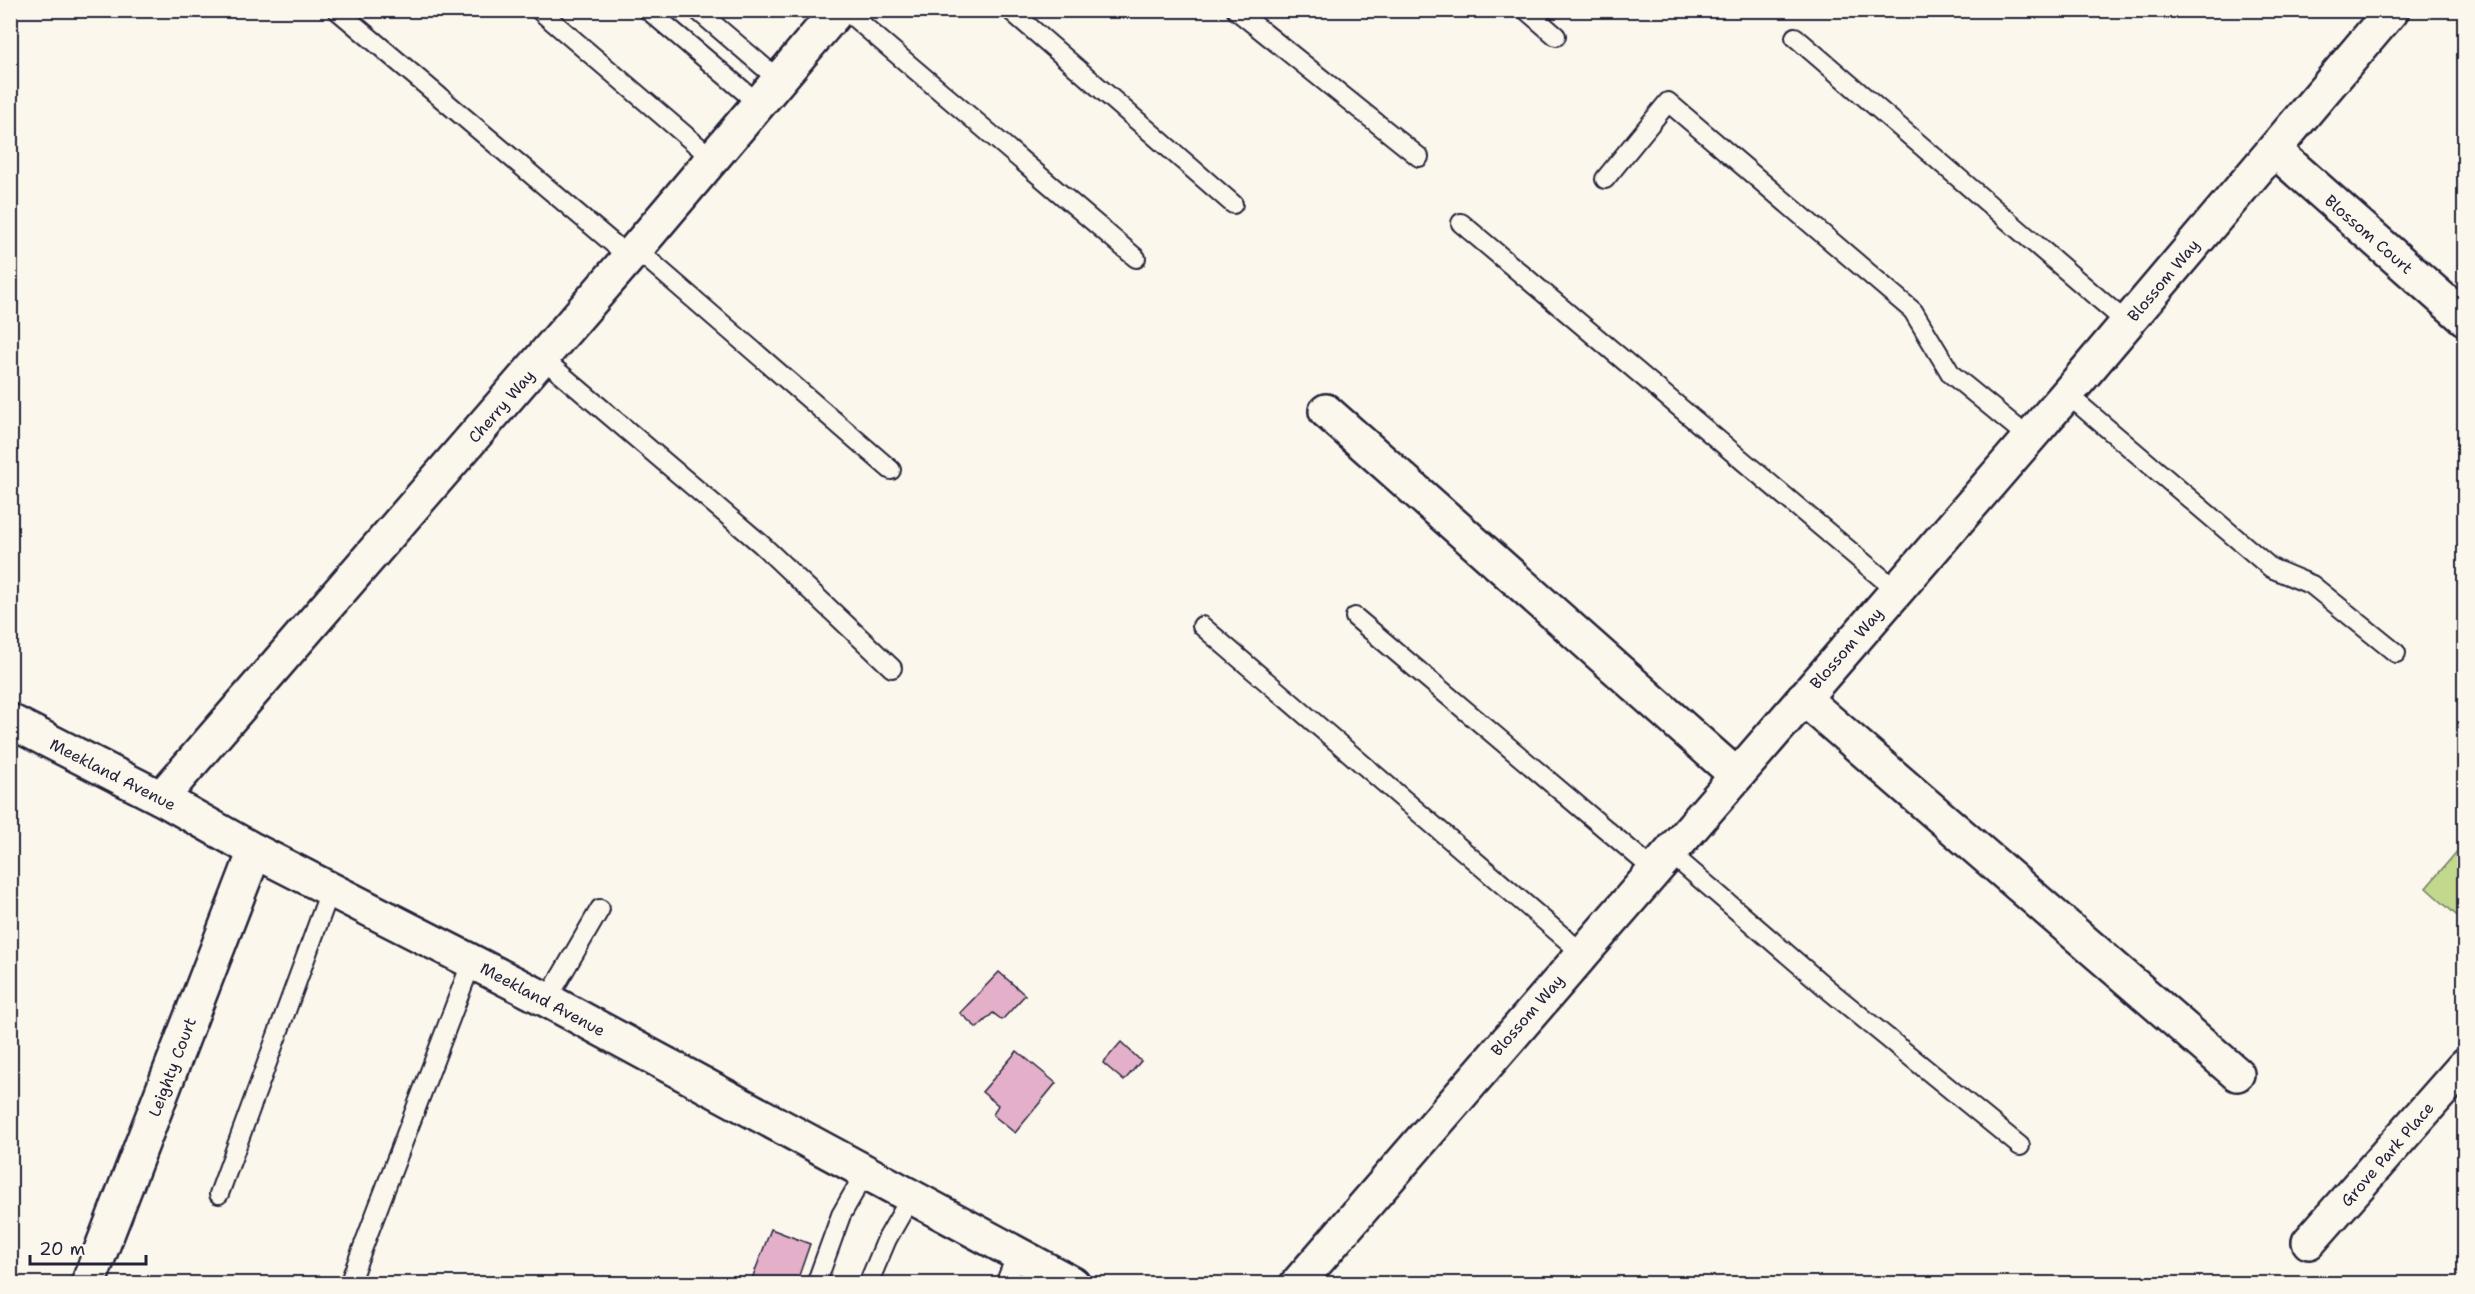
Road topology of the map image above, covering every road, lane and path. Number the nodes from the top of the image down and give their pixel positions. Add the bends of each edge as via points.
1 (337, 10) edge
2 (539, 10) edge
3 (648, 10) edge
4 (697, 10) edge
5 (838, 10) edge
6 (845, 10) edge
7 (1010, 10) edge
8 (1236, 10) edge
9 (1526, 10) edge
10 (2392, 10) edge
11 (1556, 36) dead end
12 (1795, 37) dead end
13 (769, 92) junction
14 (2274, 150) junction
15 (1419, 157) dead end
16 (713, 159) junction
17 (1605, 179) dead end
18 (1233, 204) dead end
19 (1461, 223) dead end
20 (633, 253) junction
21 (1137, 258) dead end
22 (2464, 318) edge
23 (2127, 323) junction
24 (542, 358) junction
25 (2067, 394) junction
26 (1326, 411) dead end
27 (2028, 437) junction
28 (891, 470) dead end
29 (1896, 590) junction
30 (1355, 616) dead end
31 (1202, 626) dead end
32 (2396, 653) dead end
33 (892, 668) dead end
34 (1803, 698) junction
35 (10, 721) edge
36 (1736, 775) junction
37 (161, 798) junction
38 (255, 851) junction
39 (1661, 861) junction
40 (331, 888) junction
41 (600, 909) dead end
42 (1582, 953) junction
43 (472, 961) junction
44 (547, 1000) junction
45 (2464, 1066) edge
46 (2236, 1074) dead end
47 (2020, 1146) dead end
48 (865, 1173) junction
49 (219, 1194) dead end
50 (911, 1197) junction
51 (2309, 1242) dead end
52 (1011, 1269) edge
53 (88, 1284) edge
54 (349, 1284) edge
55 (816, 1284) edge
56 (868, 1284) edge
57 (1073, 1284) edge
58 (1297, 1284) edge

1 - 20 lane
2 - 16 lane
3 - 13 lane
4 - 13 lane
5 - 13 street, Cherry Way
6 - 21 lane
7 - 18 lane
8 - 15 lane
9 - 11 lane
10 - 14 street, Blossom Way
12 - 23 lane
13 - 16 street, Cherry Way
14 - 22 street, Blossom Court
14 - 23 street, Blossom Way
16 - 20 street, Cherry Way
17 - 27 lane via 1668,102 1913,311 1951,374
19 - 29 lane
20 - 24 street, Cherry Way
20 - 28 lane
23 - 25 street, Blossom Way
24 - 33 lane via 760,544
24 - 37 street, Cherry Way
25 - 27 street, Blossom Way
25 - 32 lane via 2271,568 2312,585
26 - 36 street
27 - 29 street, Blossom Way
29 - 34 street, Blossom Way
30 - 39 lane
31 - 42 lane
34 - 36 street, Blossom Way
34 - 46 street
35 - 37 street, Meekland Avenue
36 - 39 street, Blossom Way
37 - 38 street, Meekland Avenue
38 - 40 street, Meekland Avenue
38 - 53 street, Leighty Court
39 - 42 street, Blossom Way
39 - 47 lane via 1830,991
40 - 43 street, Meekland Avenue
40 - 49 lane
41 - 44 lane
42 - 58 street, Blossom Way
43 - 44 street, Meekland Avenue
43 - 54 lane
44 - 48 street, Meekland Avenue
45 - 51 street, Grove Park Place
48 - 50 street, Meekland Avenue
48 - 55 lane via 841,1215
50 - 52 street, Meekland Avenue
50 - 56 lane
52 - 57 street, Meekland Avenue

